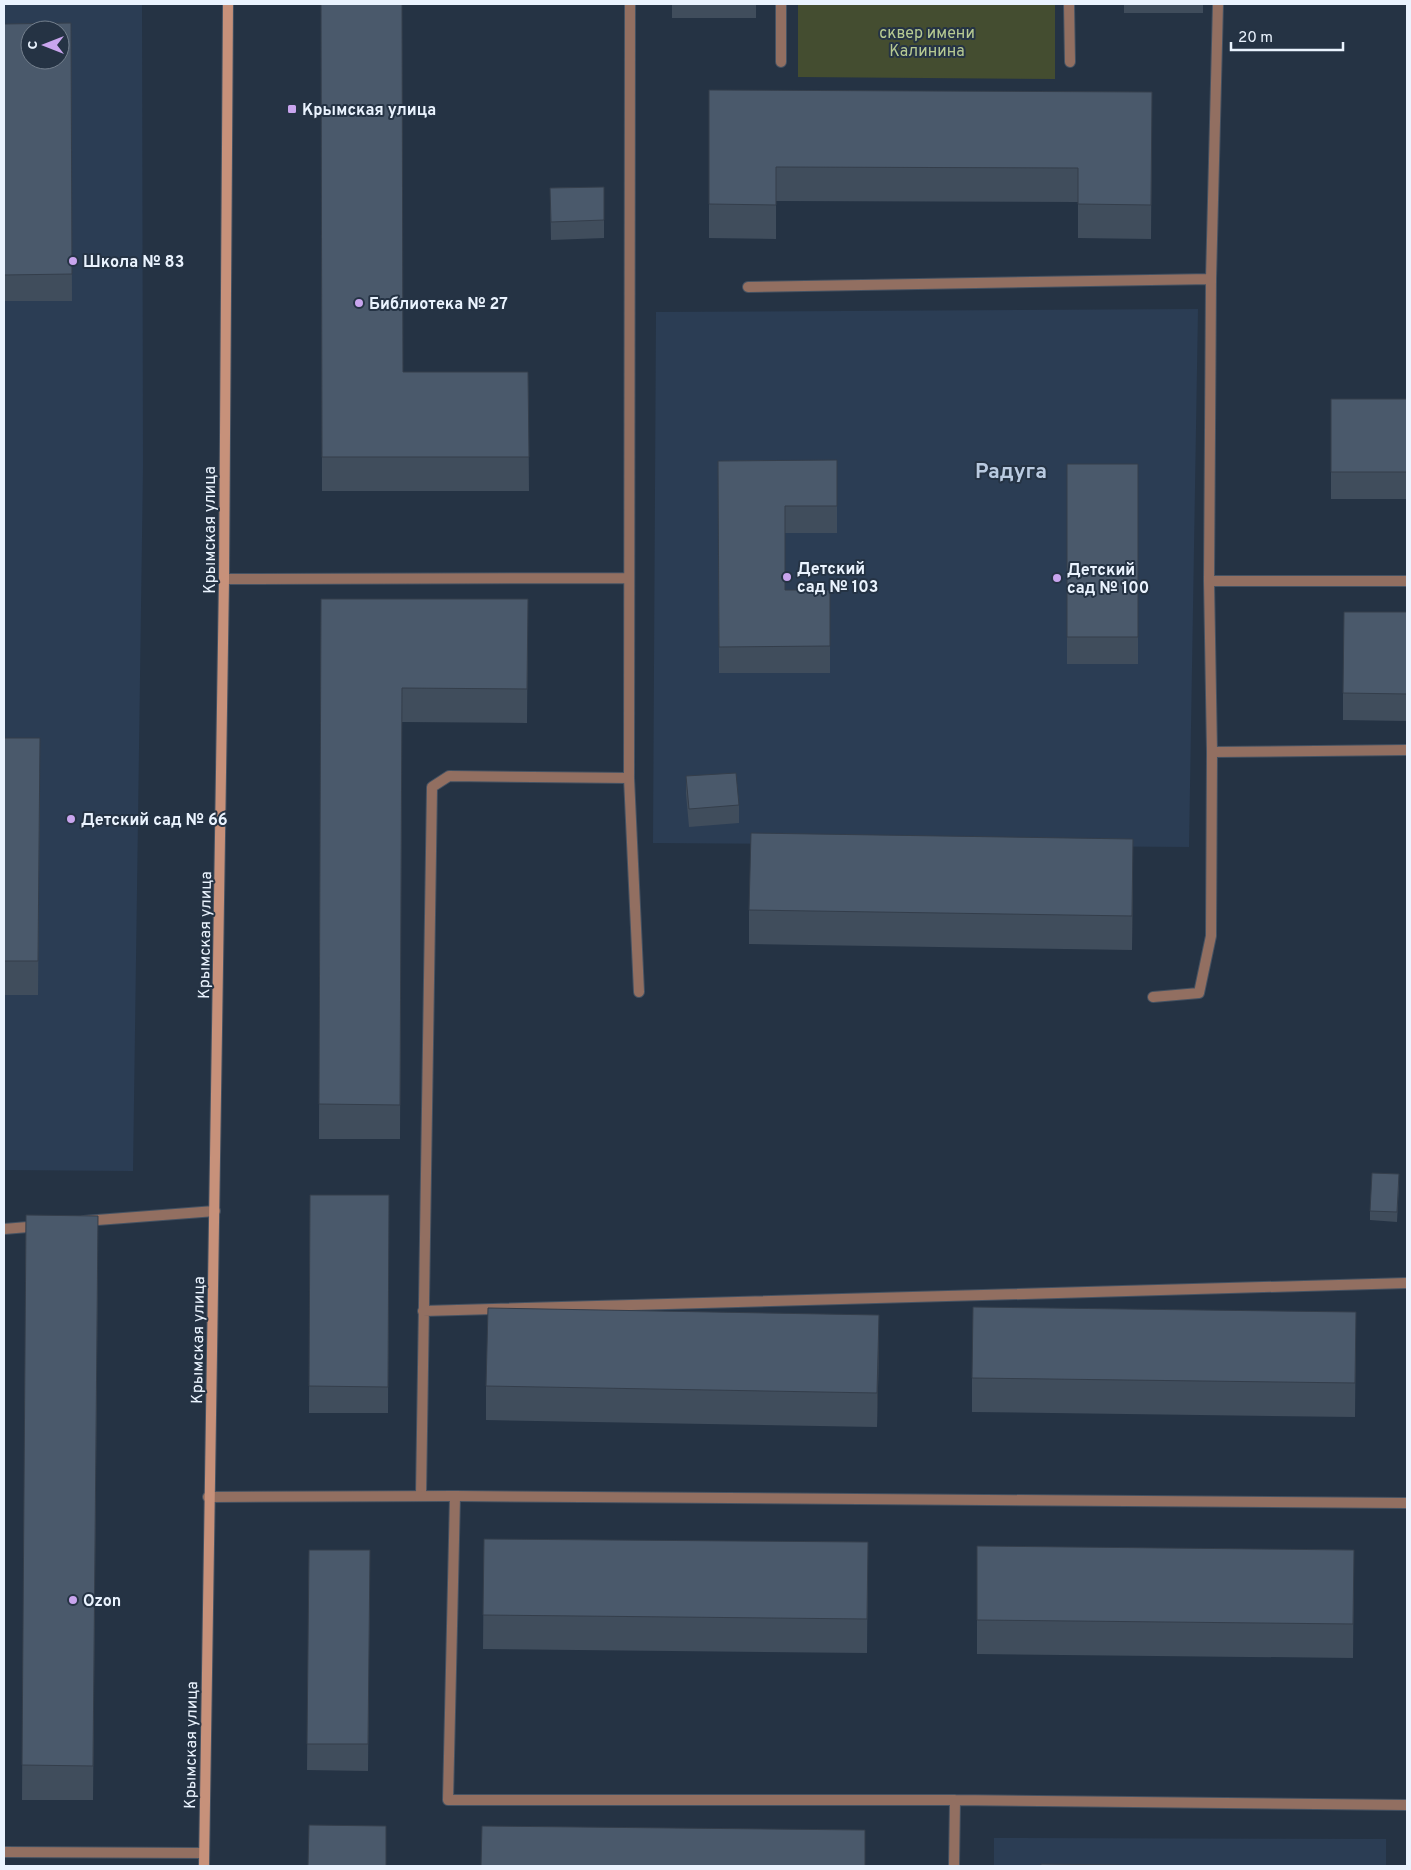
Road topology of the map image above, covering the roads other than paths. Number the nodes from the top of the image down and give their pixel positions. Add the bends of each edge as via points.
1 (228, 4) edge
2 (630, 4) edge
3 (781, 4) edge
4 (1069, 4) edge
5 (1218, 4) edge
6 (781, 62) dead end
7 (1070, 62) dead end
8 (1211, 279) junction
9 (748, 287) dead end
10 (224, 578) junction
11 (630, 578) junction
12 (1209, 581) junction
13 (1407, 582) edge
14 (1407, 750) edge
15 (1212, 752) junction
16 (629, 778) junction
17 (639, 992) dead end
18 (1152, 997) dead end
19 (215, 1211) junction
20 (70, 1222) edge
21 (51, 1224) edge
22 (4, 1229) edge
23 (1407, 1284) edge
24 (423, 1311) junction
25 (421, 1496) junction
26 (455, 1496) junction
27 (208, 1498) junction
28 (1407, 1503) edge
29 (955, 1800) junction
30 (1407, 1805) edge
31 (4, 1852) edge
32 (204, 1852) junction
33 (204, 1866) edge
34 (954, 1866) edge

1 - 10 main road, Крымская улица
2 - 11 street
3 - 6 street
4 - 7 street
5 - 8 street
8 - 9 street
8 - 12 street
10 - 11 street
10 - 19 main road, Крымская улица
11 - 16 street
12 - 13 street
12 - 15 street
14 - 15 street
15 - 18 street via 1211,936 1199,993
16 - 17 street
16 - 24 street via 449,776 432,787
19 - 20 street
19 - 27 main road, Крымская улица
21 - 22 street
23 - 24 street
24 - 25 street
25 - 26 street
25 - 27 street
26 - 28 street
26 - 29 street via 448,1800
27 - 32 main road, Крымская улица
29 - 30 street
29 - 34 street
31 - 32 street
32 - 33 main road, Крымская улица

